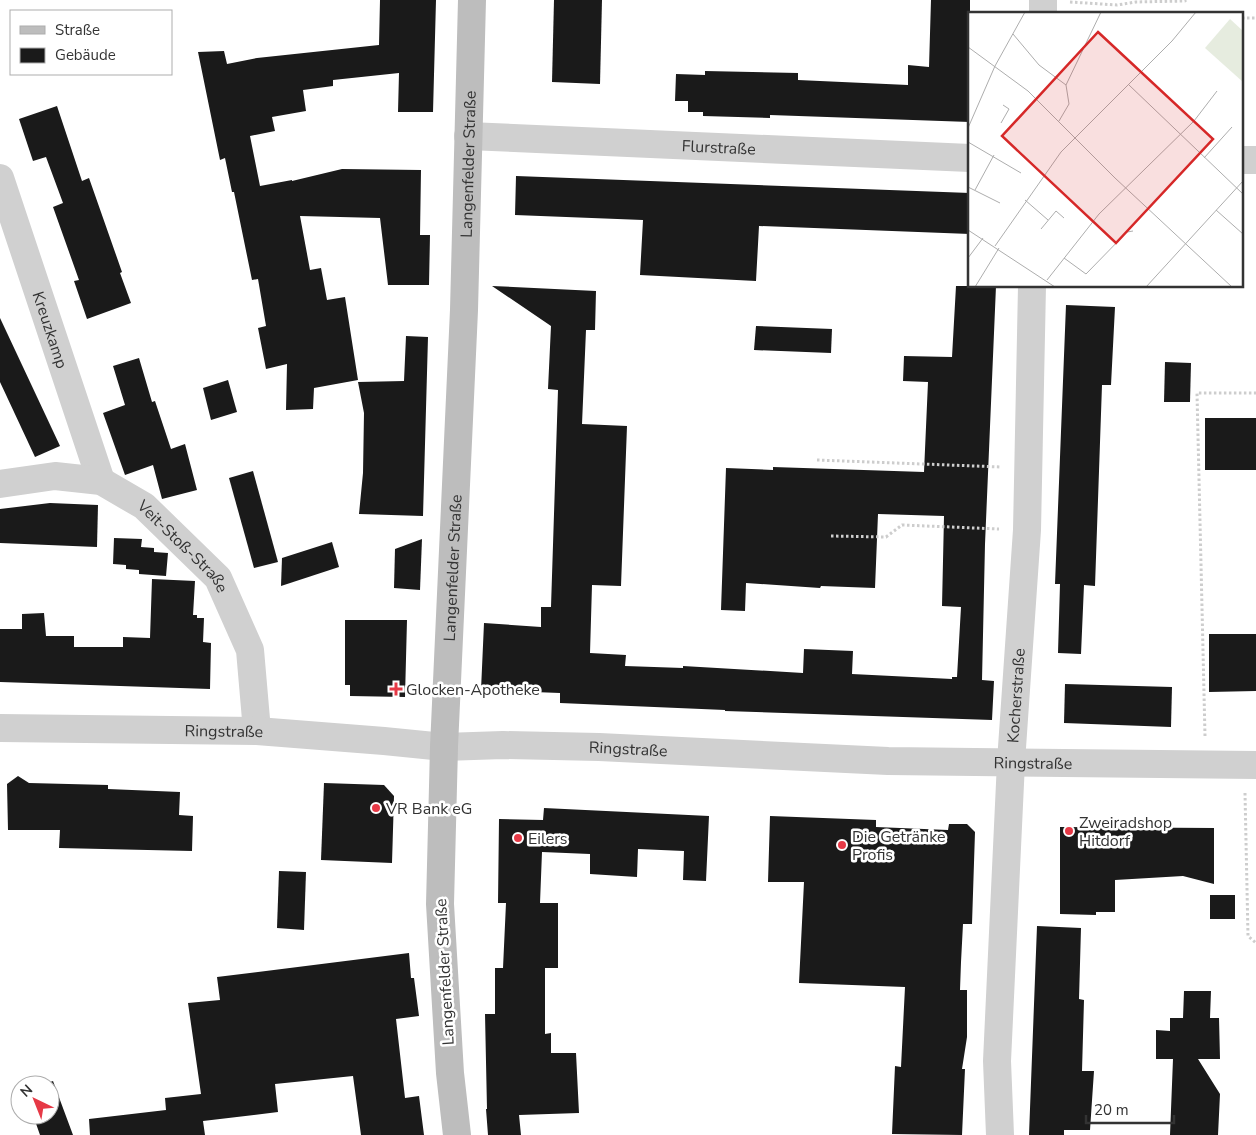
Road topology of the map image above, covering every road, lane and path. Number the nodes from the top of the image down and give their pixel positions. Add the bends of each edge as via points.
1 (472, 0) edge
2 (1186, 0) edge
3 (1056, 1) edge
4 (1045, 12) edge
5 (468, 136) junction
6 (968, 158) edge
7 (0, 178) edge
8 (1032, 288) edge
9 (1256, 393) edge
10 (817, 460) dead end
11 (1029, 468) junction
12 (100, 482) junction
13 (0, 484) edge
14 (1026, 530) junction
15 (831, 536) dead end
16 (0, 728) edge
17 (257, 731) junction
18 (444, 747) junction
19 (1011, 762) junction
20 (1250, 765) edge
21 (1206, 766) junction
22 (1256, 943) edge
23 (457, 1135) edge
24 (1000, 1135) edge

1 - 5 street, Langenfelder Straße
2 - 3 path via 1116,5
3 - 4 street
5 - 6 street, Flurstraße
5 - 18 street, Langenfelder Straße via 464,310
7 - 12 street, Kreuzkamp
8 - 11 street, Kocherstraße
9 - 21 path via 1197,393
10 - 11 path
11 - 14 street, Kocherstraße
12 - 13 street, Veit-Stoß-Straße via 55,476
12 - 17 street, Veit-Stoß-Straße via 144,506 218,578 250,650
14 - 15 path via 902,525 886,537
14 - 19 street, Kocherstraße
16 - 17 street, Ringstraße
17 - 18 street, Ringstraße
18 - 19 street, Ringstraße via 599,747 888,761
18 - 23 street, Langenfelder Straße via 440,904
19 - 21 street, Ringstraße
19 - 24 street, Kocherstraße via 997,1061
20 - 21 street, Ringstraße
20 - 22 path via 1248,936

